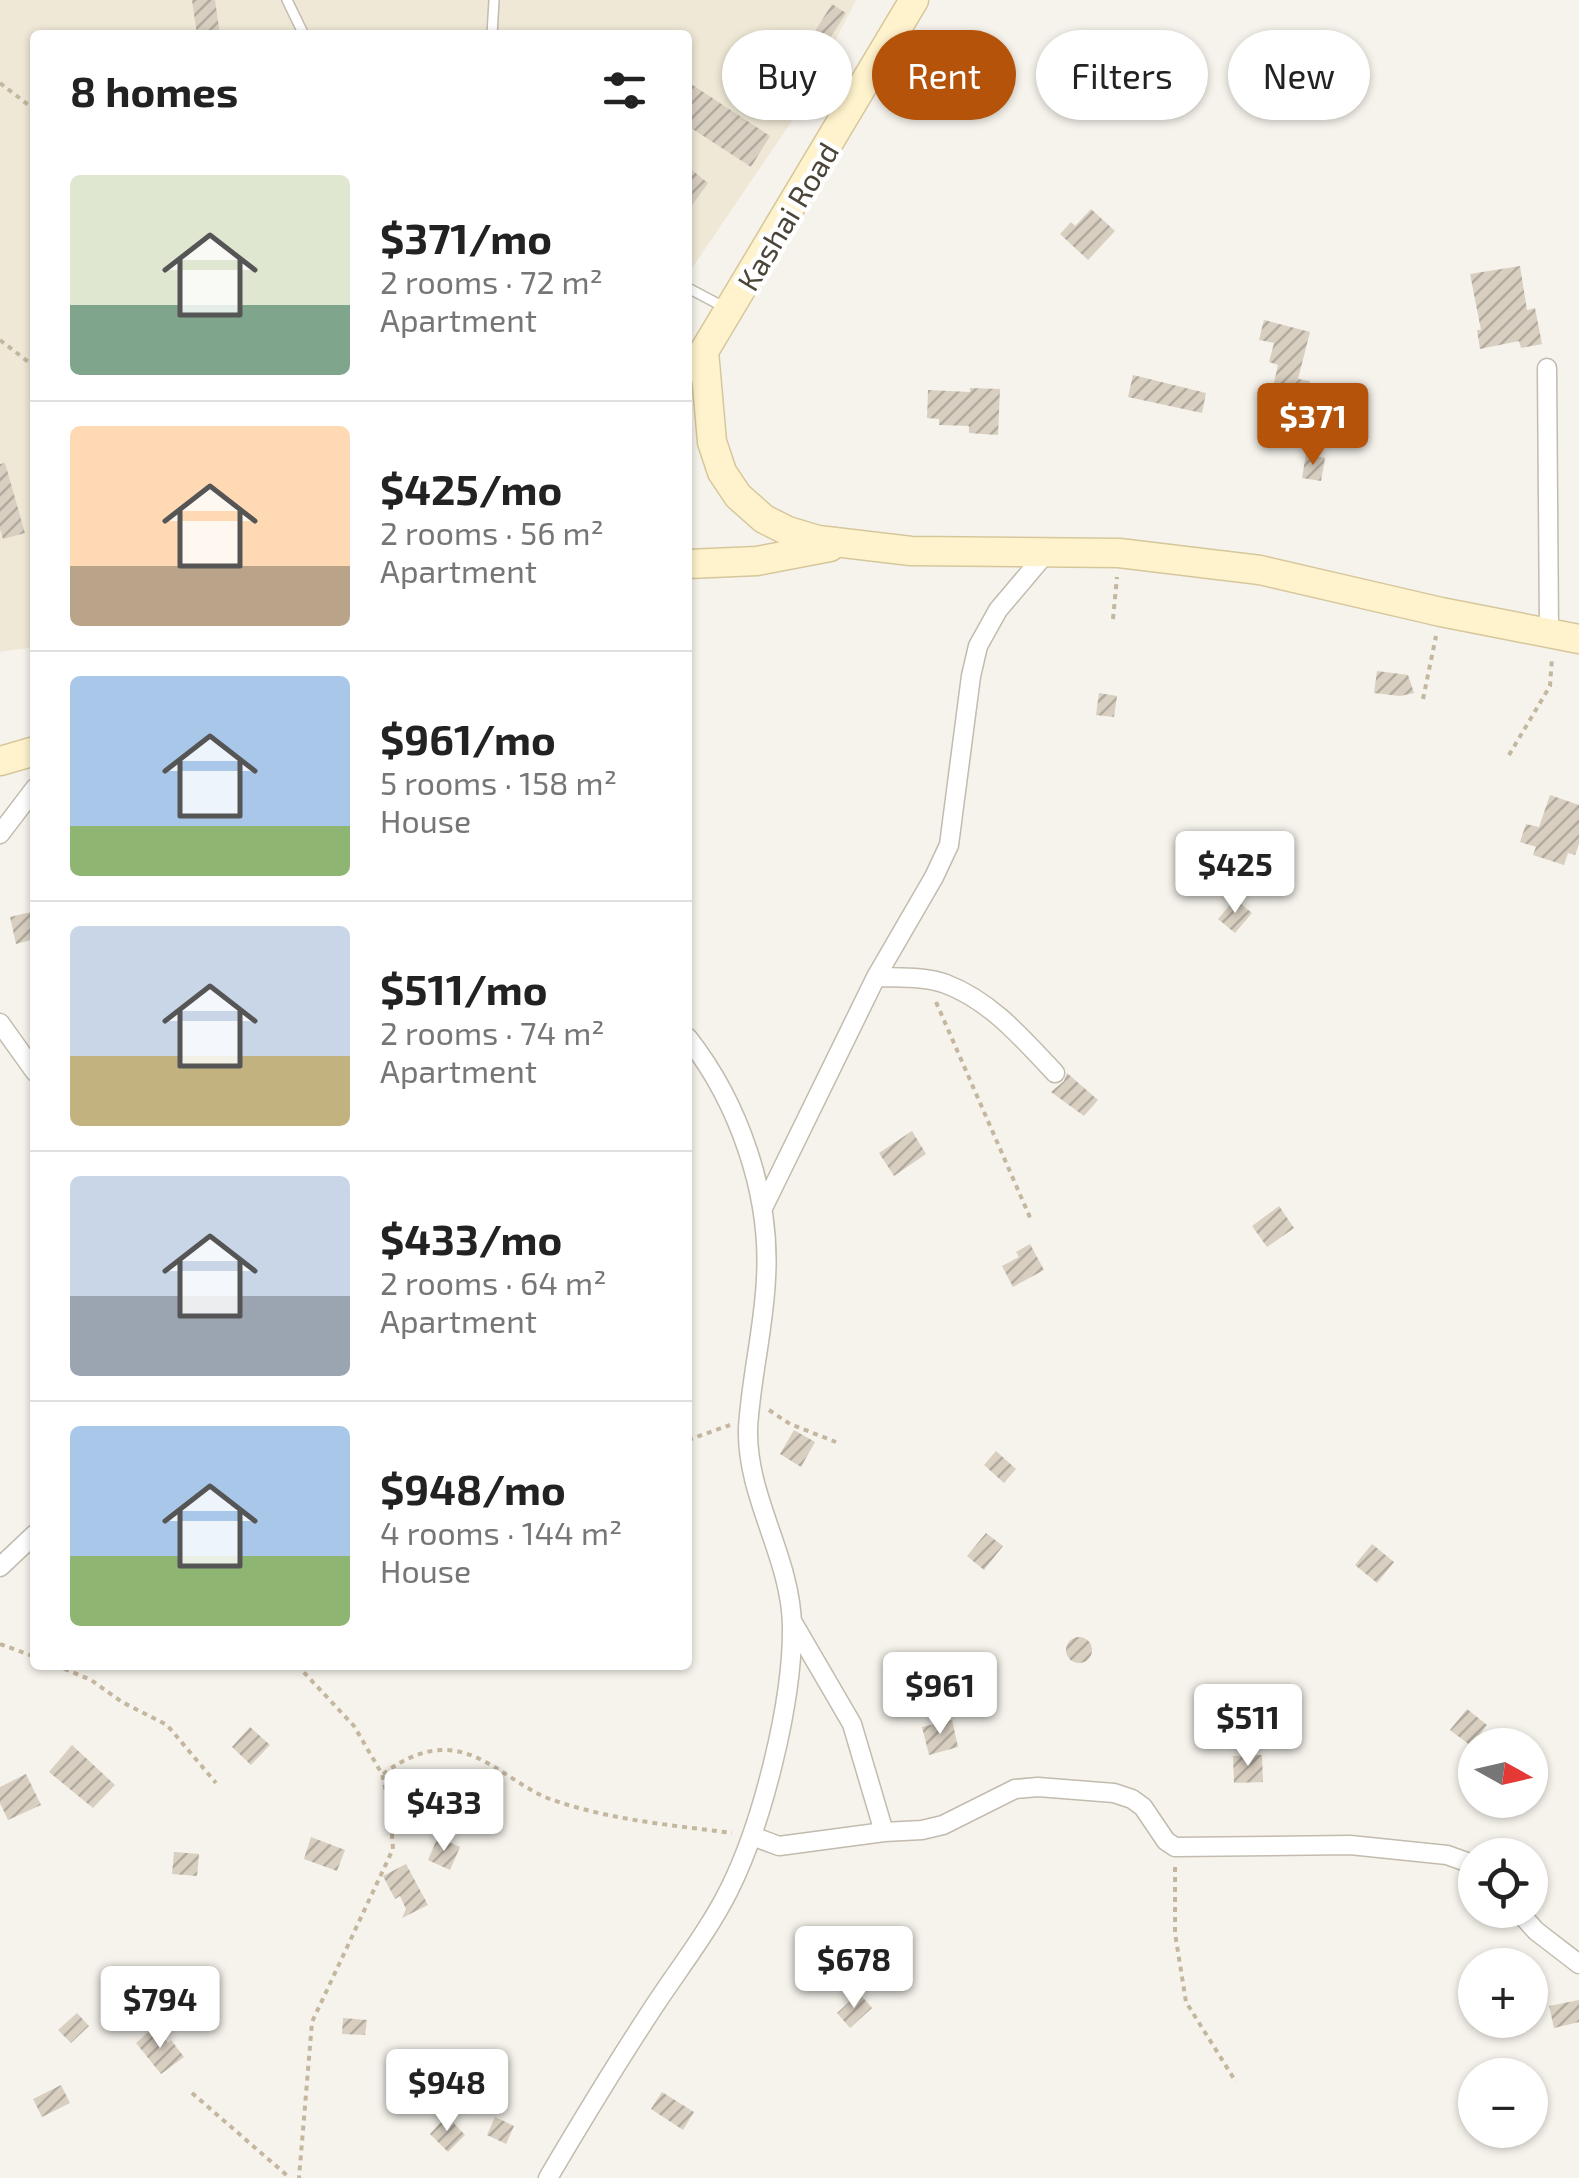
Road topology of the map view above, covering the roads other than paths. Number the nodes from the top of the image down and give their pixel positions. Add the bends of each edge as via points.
1 (288, 0) edge
2 (494, 0) edge
3 (914, 0) edge
4 (302, 30) edge
5 (492, 30) edge
6 (692, 290) edge
7 (730, 311) junction
8 (704, 351) junction
9 (1547, 368) dead end
10 (692, 371) edge
11 (847, 544) junction
12 (1047, 552) junction
13 (692, 564) edge
14 (1549, 632) junction
15 (1579, 639) edge
16 (30, 753) edge
17 (0, 762) edge
18 (30, 795) edge
19 (0, 834) edge
20 (876, 977) junction
21 (0, 1023) edge
22 (692, 1044) edge
23 (30, 1065) edge
24 (1055, 1073) dead end
25 (763, 1208) junction
26 (30, 1539) edge
27 (0, 1567) edge
28 (792, 1621) junction
29 (884, 1832) junction
30 (752, 1836) junction
31 (1458, 1857) edge
32 (1533, 1928) edge
33 (1579, 1964) edge
34 (548, 2178) edge

1 - 4 lane
2 - 5 lane
3 - 7 street, Kashai Road
6 - 7 lane
7 - 8 street, Kashai Road
8 - 10 street, Kashai Road
8 - 11 street via 712,442 738,496 788,531
9 - 14 street
11 - 12 street
11 - 13 street via 757,561
12 - 14 street via 1119,553 1260,570
12 - 20 street via 998,610 978,646 949,845
14 - 15 street
16 - 17 street
18 - 19 street
20 - 24 street via 926,979 974,998
20 - 25 street
21 - 23 street
22 - 25 street via 729,1104
25 - 28 street via 766,1278 749,1418 754,1484 782,1561
26 - 27 street
28 - 29 street via 852,1724
28 - 30 street via 791,1668
29 - 30 street via 779,1846
29 - 31 street via 943,1825 1015,1789 1038,1787 1132,1799 1175,1847 1350,1845
30 - 34 street via 729,1890
32 - 33 street

